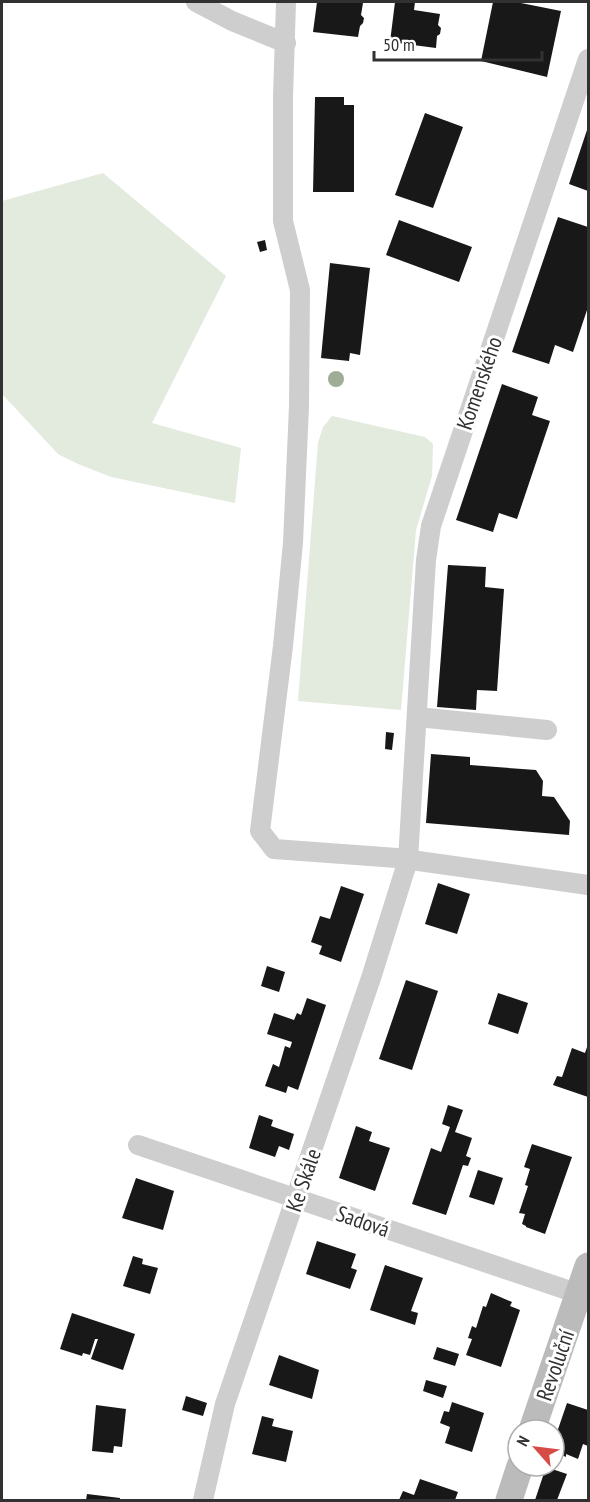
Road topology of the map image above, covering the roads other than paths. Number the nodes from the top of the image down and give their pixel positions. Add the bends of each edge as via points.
1 (196, 2) edge
2 (286, 2) edge
3 (286, 43) junction
4 (588, 59) edge
5 (417, 717) junction
6 (547, 730) dead end
7 (408, 860) junction
8 (588, 885) edge
9 (138, 1145) dead end
10 (296, 1199) junction
11 (588, 1266) edge
12 (584, 1295) edge
13 (537, 1418) edge
14 (516, 1478) edge
15 (203, 1500) edge
16 (508, 1500) edge

1 - 3 street
2 - 3 street
3 - 7 street via 283,221 300,290 299,406 290,566 260,831 274,849
4 - 5 street, Komenského via 431,526
5 - 6 street
5 - 7 street, Komenského
7 - 8 street
7 - 10 street, Ke Skále
9 - 10 street, Sadová
10 - 12 street, Sadová
10 - 15 street, Ke Skále via 225,1404
11 - 12 street, Revoluční
12 - 13 street, Revoluční
14 - 16 street

